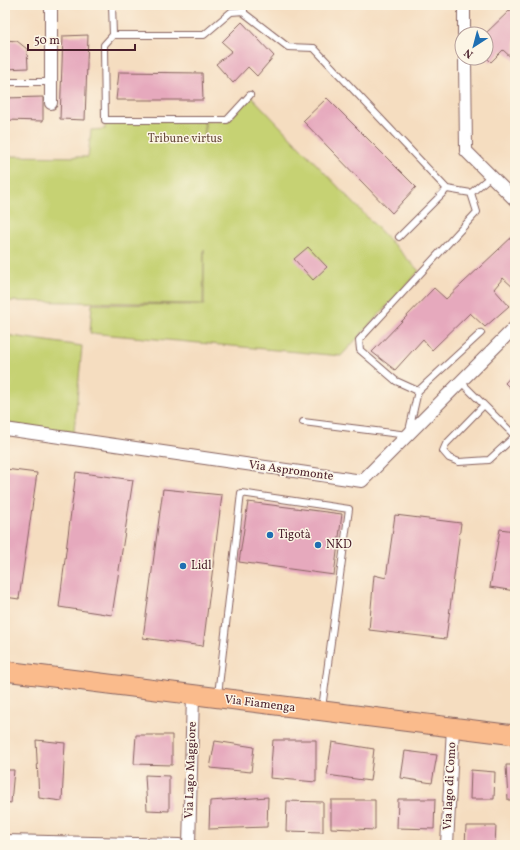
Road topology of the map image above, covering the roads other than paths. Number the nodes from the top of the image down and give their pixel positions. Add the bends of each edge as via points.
1 (51, 5) edge
2 (112, 5) edge
3 (464, 5) edge
4 (244, 8) edge
5 (464, 26) edge
6 (113, 35) junction
7 (464, 66) edge
8 (5, 82) edge
9 (51, 82) junction
10 (250, 95) dead end
11 (51, 103) dead end
12 (491, 176) junction
13 (447, 189) junction
14 (471, 193) junction
15 (515, 200) edge
16 (399, 237) dead end
17 (515, 327) edge
18 (481, 332) dead end
19 (461, 382) junction
20 (418, 391) junction
21 (484, 405) junction
22 (303, 422) dead end
23 (5, 429) edge
24 (408, 435) junction
25 (515, 436) edge
26 (5, 672) edge
27 (193, 696) junction
28 (217, 698) junction
29 (322, 711) junction
30 (453, 727) junction
31 (515, 735) edge
32 (5, 841) edge
33 (179, 845) edge
34 (189, 845) edge
35 (447, 845) edge

1 - 9 street
2 - 6 lane
3 - 5 street
4 - 6 lane via 231,12 204,35
4 - 13 lane via 288,47 314,48
6 - 10 lane via 104,45 105,120 227,120
7 - 12 street via 466,151
8 - 9 lane
9 - 11 street
12 - 14 lane
12 - 15 street
13 - 14 lane
13 - 16 lane
14 - 20 lane via 477,212 359,340 360,350 378,366 396,381
17 - 19 street, Via Aspromonte
18 - 20 lane
19 - 21 lane
19 - 24 street, Via Aspromonte
20 - 24 lane
21 - 25 lane
21 - 25 lane via 446,444 443,451 449,458 459,462 489,460
22 - 24 lane
23 - 24 street, Via Aspromonte via 362,481
26 - 27 main road, Via Fiamenga
27 - 28 main road, Via Fiamenga
27 - 34 street, Via Lago Maggiore
28 - 29 main road, Via Fiamenga
28 - 29 lane via 241,493 349,509
29 - 30 main road, Via Fiamenga
30 - 31 main road, Via Fiamenga
30 - 35 street, Via lago di Como
32 - 33 street

